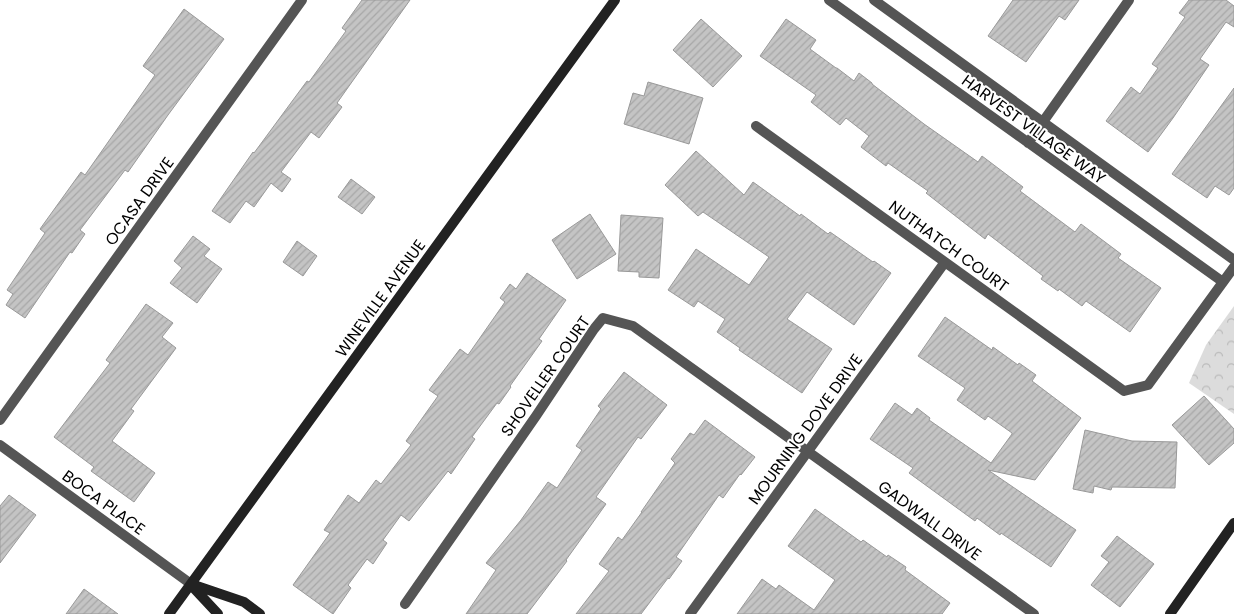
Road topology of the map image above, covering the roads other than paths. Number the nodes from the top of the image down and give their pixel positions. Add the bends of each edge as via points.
1 (302, 0) edge
2 (615, 0) edge
3 (828, 0) edge
4 (874, 0) edge
5 (1129, 0) edge
6 (1043, 122) junction
7 (756, 126) dead end
8 (1028, 143) junction
9 (1234, 260) edge
10 (945, 262) junction
11 (1234, 267) edge
12 (1223, 282) junction
13 (0, 420) edge
14 (0, 445) edge
15 (808, 451) junction
16 (1234, 523) edge
17 (190, 584) junction
18 (404, 604) dead end
19 (169, 614) edge
20 (218, 614) edge
21 (260, 614) edge
22 (690, 614) edge
23 (1034, 614) edge
24 (1170, 614) edge

1 - 13 street, OCASA DRIVE
2 - 17 main road, WINEVILLE AVENUE
3 - 8 street, HARVEST VILLAGE WAY
4 - 6 street, HARVEST VILLAGE WAY
5 - 6 street
6 - 8 street
6 - 9 street, HARVEST VILLAGE WAY
7 - 10 street, NUTHATCH COURT
8 - 12 street, HARVEST VILLAGE WAY
10 - 12 street, NUTHATCH COURT via 1124,391 1148,385
10 - 15 street, MOURNING DOVE DRIVE
11 - 12 street
14 - 17 street, BOCA PLACE
15 - 18 street, SHOVELLER COURT via 633,326 603,318
15 - 22 street, MOURNING DOVE DRIVE
15 - 23 street, GADWALL DRIVE
16 - 24 main road
17 - 19 main road, WINEVILLE AVENUE
17 - 20 main road, BOCA PLACE
17 - 21 main road, BOCA PLACE via 244,602

